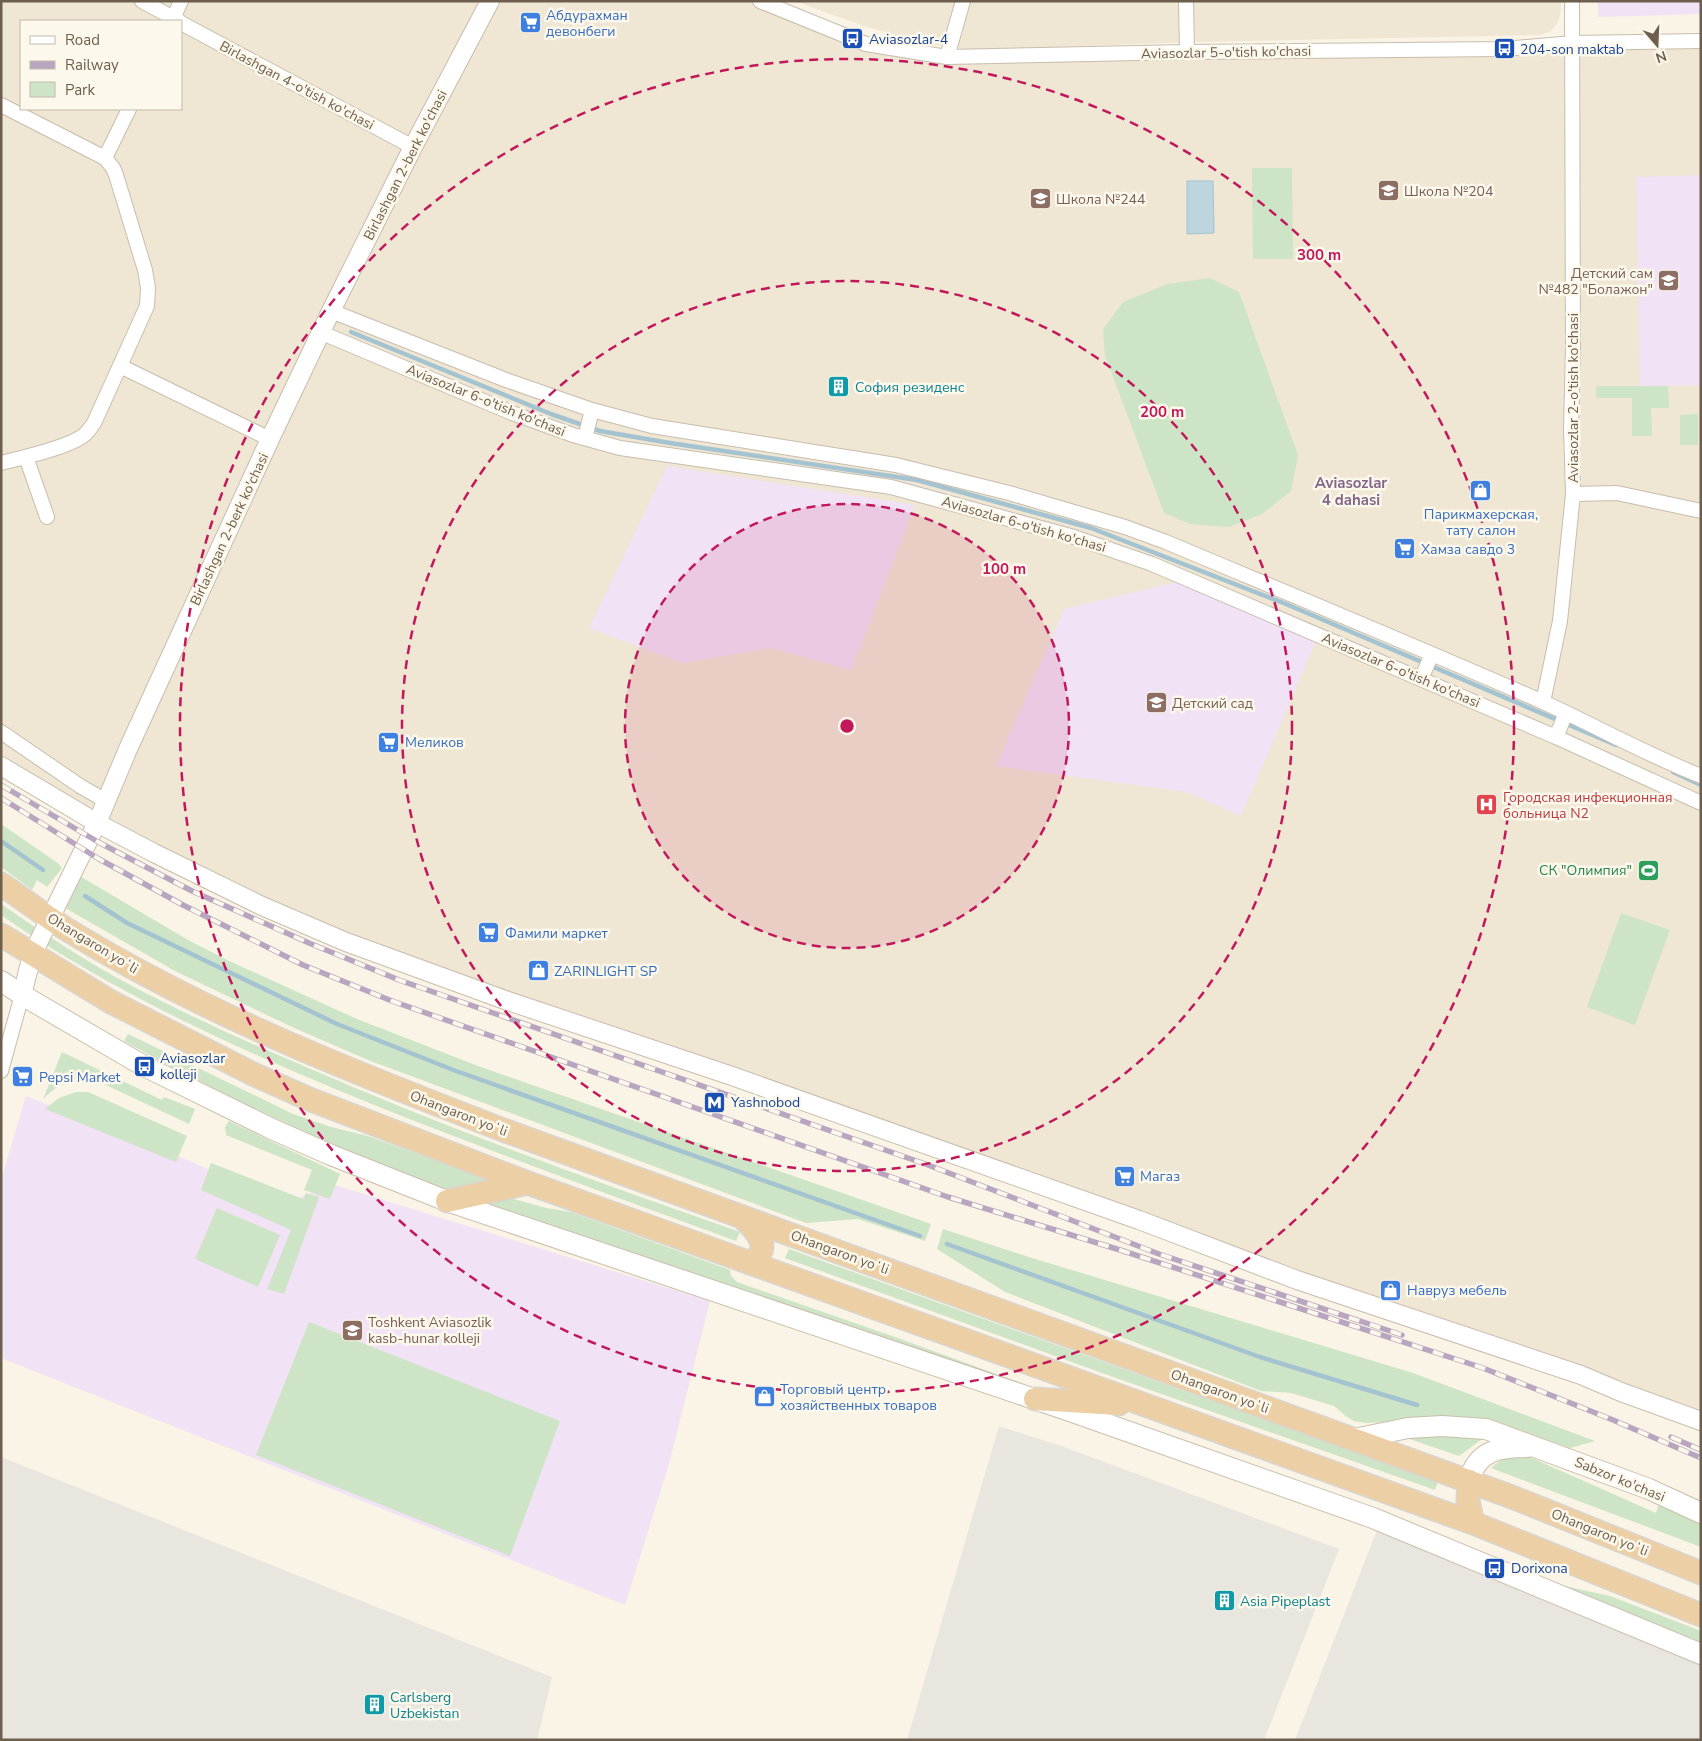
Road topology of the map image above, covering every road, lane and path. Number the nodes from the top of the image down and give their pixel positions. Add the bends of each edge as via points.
1 (142, 1) edge
2 (181, 1) edge
3 (490, 1) edge
4 (760, 1) edge
5 (963, 1) edge
6 (1186, 1) edge
7 (1572, 1) edge
8 (174, 20) edge
9 (176, 20) edge
10 (182, 24) edge
11 (1701, 41) edge
12 (1573, 42) junction
13 (1186, 52) junction
14 (947, 57) junction
15 (1, 105) edge
16 (129, 110) edge
17 (413, 147) junction
18 (105, 158) junction
19 (332, 311) junction
20 (322, 332) junction
21 (120, 366) junction
22 (588, 425) junction
23 (270, 439) junction
24 (26, 457) junction
25 (1, 463) edge
26 (1574, 494) junction
27 (1701, 511) edge
28 (47, 517) dead end
29 (1078, 525) junction
30 (1427, 665) junction
31 (1543, 702) junction
32 (1566, 715) junction
33 (1, 732) edge
34 (1557, 734) junction
35 (1, 766) edge
36 (1701, 776) edge
37 (106, 801) junction
38 (1701, 803) edge
39 (96, 823) junction
40 (1, 884) edge
41 (49, 918) junction
42 (1, 935) edge
43 (32, 955) junction
44 (1, 982) edge
45 (22, 995) junction
46 (1, 1071) edge
47 (528, 1183) junction
48 (447, 1201) junction
49 (742, 1217) junction
50 (749, 1263) junction
51 (1035, 1399) junction
52 (1144, 1405) junction
53 (1701, 1421) edge
54 (1354, 1439) junction
55 (1537, 1446) junction
56 (1469, 1481) junction
57 (1701, 1513) edge
58 (1474, 1523) junction
59 (1701, 1573) edge
60 (1701, 1615) edge
61 (1701, 1654) edge

1 - 8 street, Birlashgan 4-o'tish ko'chasi
2 - 9 street
3 - 17 street, Birlashgan 2-berk ko'chasi
4 - 14 street, Aviasozlar 5-o'tish ko'chasi via 866,44
5 - 14 street
6 - 13 street
7 - 12 street, Aviasozlar 2-o'tish ko'chasi
10 - 17 street, Birlashgan 4-o'tish ko'chasi
11 - 12 street, Aviasozlar 5-o'tish ko'chasi
12 - 13 street, Aviasozlar 5-o'tish ko'chasi via 1504,49
12 - 26 street, Aviasozlar 2-o'tish ko'chasi via 1571,429
13 - 14 street, Aviasozlar 5-o'tish ko'chasi
15 - 18 street
16 - 18 street
17 - 19 street, Birlashgan 2-berk ko'chasi
18 - 21 street via 116,175 148,288 147,306
19 - 20 street, Birlashgan 2-berk ko'chasi
19 - 22 street, Aviasozlar 6-o'tish ko'chasi via 574,405
20 - 22 street, Aviasozlar 6-o'tish ko'chasi via 512,413
20 - 23 street, Birlashgan 2-berk ko'chasi
21 - 23 street
21 - 24 street via 94,423 85,435 74,442
22 - 29 street, Aviasozlar 6-o'tish ko'chasi via 629,450 891,487
22 - 29 street, Aviasozlar 6-o'tish ko'chasi via 652,426 896,465 1009,493
23 - 37 street, Birlashgan 2-berk ko'chasi
24 - 25 street
24 - 28 street
26 - 27 street via 1617,493
26 - 31 street, Aviasozlar 2-o'tish ko'chasi via 1560,621
29 - 30 street, Aviasozlar 6-o'tish ko'chasi via 1152,564
29 - 30 street, Aviasozlar 6-o'tish ko'chasi via 1166,542
30 - 31 street, Aviasozlar 6-o'tish ko'chasi
30 - 34 street, Aviasozlar 6-o'tish ko'chasi
31 - 32 street, Aviasozlar 6-o'tish ko'chasi
32 - 34 street
32 - 36 street, Aviasozlar 6-o'tish ko'chasi
33 - 37 street
34 - 38 street, Aviasozlar 6-o'tish ko'chasi
35 - 39 street
37 - 39 street, Birlashgan 2-berk ko'chasi
39 - 41 street, Birlashgan 2-berk ko'chasi
39 - 53 street via 262,906 346,942 1139,1220 1297,1280 1581,1375
40 - 41 highway, Ohangaron yoʻli
41 - 43 street, Birlashgan 2-berk ko'chasi
41 - 49 highway, Ohangaron yoʻli via 149,977 284,1042 488,1124
42 - 43 highway
43 - 45 street, Birlashgan 2-berk ko'chasi
43 - 47 highway via 111,1002 255,1075
44 - 45 main road
45 - 46 street, Birlashgan 2-berk ko'chasi
45 - 48 main road via 144,1066 272,1129
47 - 48 highway
47 - 50 highway
48 - 51 main road
49 - 50 highway via 757,1230 761,1240 760,1252
49 - 54 highway, Ohangaron yoʻli
50 - 52 highway
51 - 52 highway
51 - 61 main road via 1373,1518
52 - 58 highway
54 - 55 main road, Sabzor ko'chasi via 1408,1428 1456,1426 1486,1429
54 - 56 highway, Ohangaron yoʻli
55 - 56 main road via 1504,1448 1487,1453 1473,1468
55 - 57 main road, Sabzor ko'chasi via 1649,1489
56 - 58 highway via 1468,1501
56 - 59 highway, Ohangaron yoʻli
58 - 60 highway

